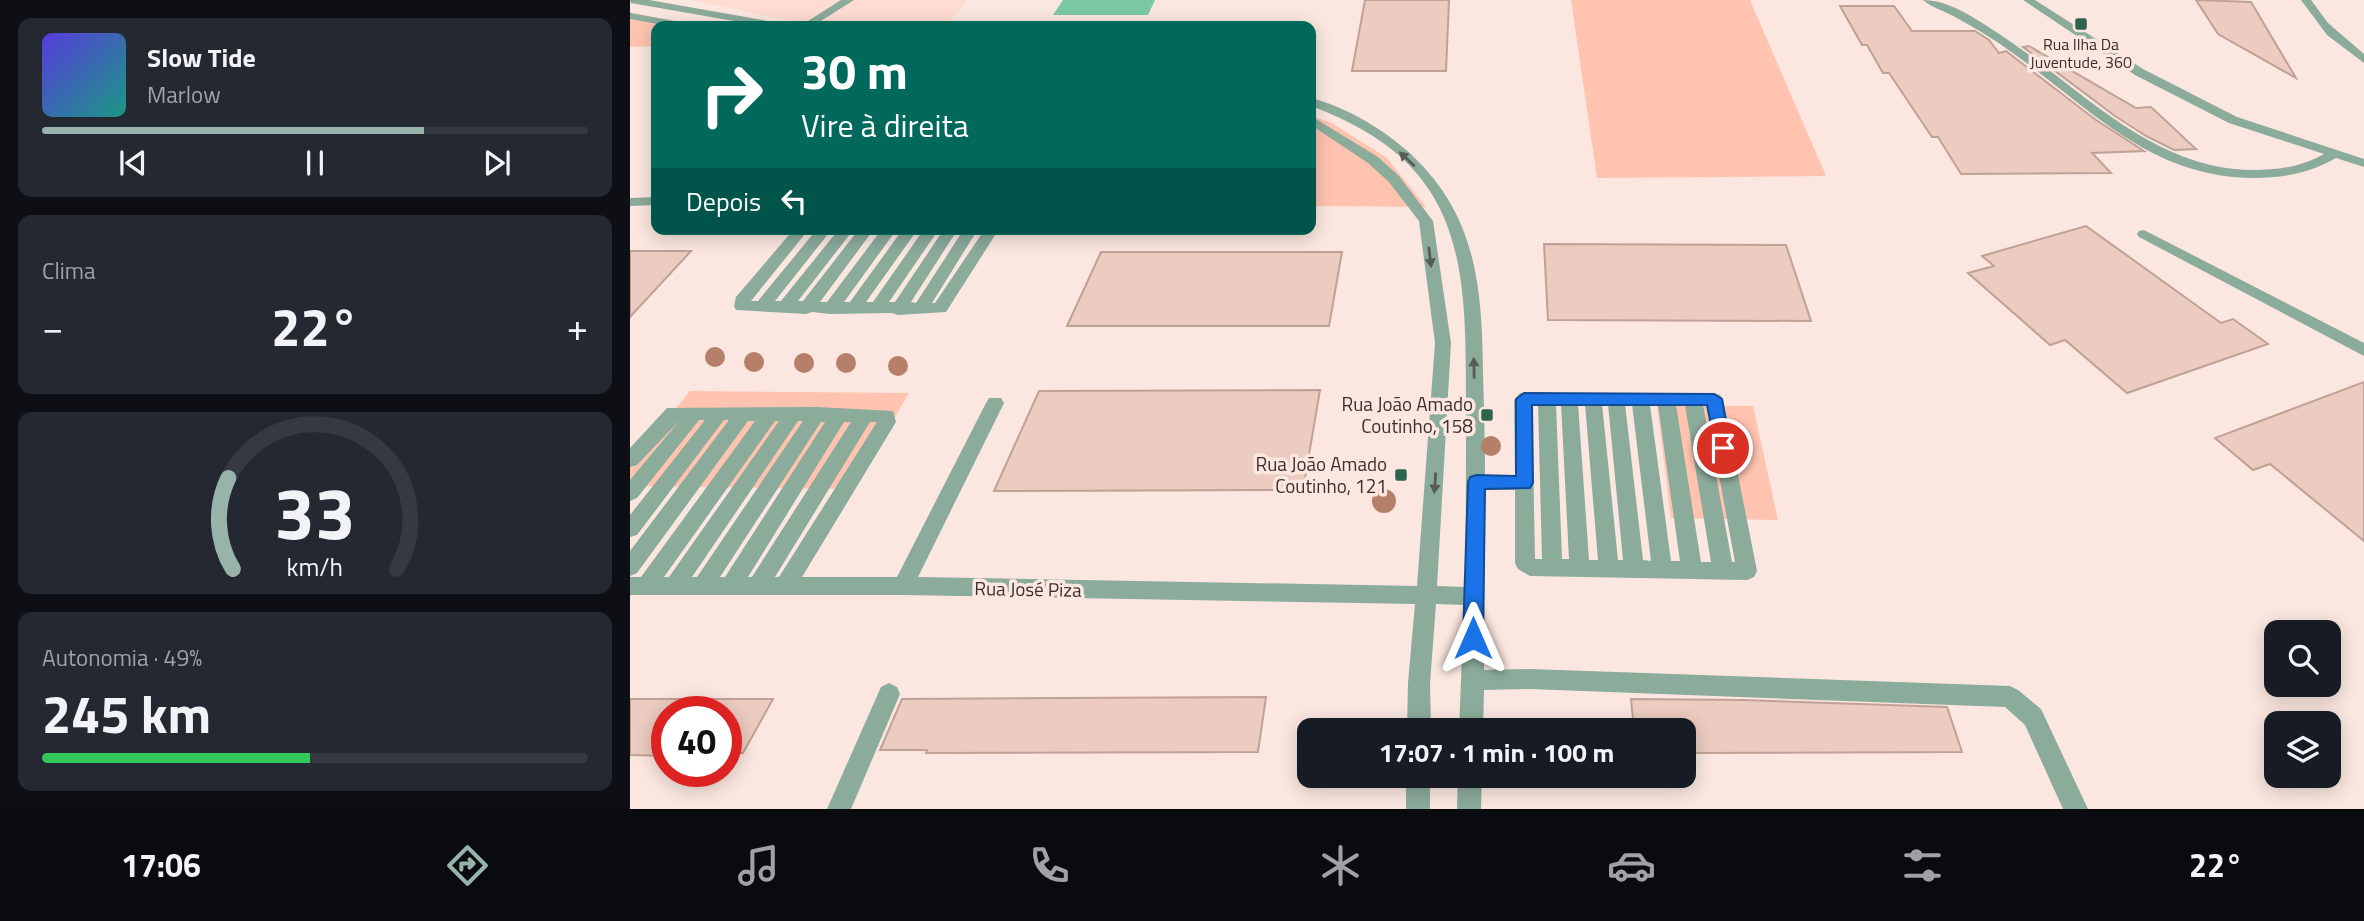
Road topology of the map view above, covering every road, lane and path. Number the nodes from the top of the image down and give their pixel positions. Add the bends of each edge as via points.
1 (631, 0) edge
2 (849, 0) edge
3 (1928, 0) edge
4 (2028, 0) edge
5 (2306, 0) edge
6 (630, 16) edge
7 (658, 21) edge
8 (751, 21) edge
9 (814, 21) edge
10 (2364, 60) edge
11 (1316, 104) edge
12 (1316, 123) edge
13 (2333, 154) junction
14 (2364, 163) edge
15 (651, 201) edge
16 (630, 202) edge
17 (2144, 234) dead end
18 (797, 235) edge
19 (820, 235) edge
20 (842, 235) edge
21 (862, 235) edge
22 (886, 235) edge
23 (907, 235) edge
24 (928, 235) edge
25 (947, 235) edge
26 (967, 235) edge
27 (988, 235) edge
28 (761, 308) junction
29 (784, 308) junction
30 (806, 309) junction
31 (830, 309) junction
32 (853, 309) junction
33 (876, 309) junction
34 (898, 310) junction
35 (919, 310) junction
36 (2364, 350) edge
37 (1547, 397) junction
38 (1569, 398) junction
39 (1593, 398) junction
40 (1616, 398) junction
41 (1640, 398) junction
42 (1666, 399) junction
43 (995, 403) dead end
44 (695, 413) junction
45 (720, 413) junction
46 (744, 414) junction
47 (769, 414) junction
48 (794, 414) junction
49 (817, 414) junction
50 (839, 415) junction
51 (864, 415) junction
52 (630, 460) edge
53 (1476, 482) junction
54 (1524, 483) junction
55 (630, 493) edge
56 (630, 529) edge
57 (630, 567) edge
58 (1552, 569) junction
59 (1580, 569) junction
60 (1609, 570) junction
61 (1634, 570) junction
62 (1662, 570) junction
63 (1692, 571) junction
64 (638, 586) edge
65 (674, 586) junction
66 (704, 586) junction
67 (731, 586) junction
68 (758, 586) junction
69 (785, 586) junction
70 (903, 586) junction
71 (1425, 596) junction
72 (1474, 596) junction
73 (1473, 680) junction
74 (889, 694) dead end
75 (1420, 718) edge
76 (1471, 718) edge
77 (1418, 788) edge
78 (1470, 788) edge
79 (839, 809) edge
80 (1418, 809) edge
81 (1469, 809) edge
82 (2076, 809) edge

1 - 8 street
2 - 9 street
3 - 13 street via 1977,22 2130,135 2188,165 2217,172 2276,175 2316,165
4 - 13 street via 2198,104 2233,121
5 - 10 street via 2321,22
6 - 7 street
53 -> 11 street via 1474,323 1463,248 1453,218 1437,191 1391,146 1364,124
12 -> 71 street via 1373,160 1426,221 1443,344
13 - 14 street
15 - 16 street
17 - 36 street
18 - 28 street via 743,300 746,308
19 - 28 street
20 - 29 street
21 - 30 street
22 - 31 street
23 - 32 street
24 - 33 street
25 - 34 street
26 - 35 street
27 - 35 street via 944,306
28 - 29 street
29 - 30 street
30 - 31 street
31 - 32 street
32 - 33 street
33 - 34 street
34 - 35 street
37 - 38 street
37 - 54 street via 1523,400
37 - 58 street
38 - 39 street
38 - 59 street
39 - 40 street
39 - 60 street
40 - 41 street
40 - 61 street
41 - 42 street
41 - 62 street
42 - 63 street
42 - 63 street via 1714,399 1746,571
43 - 70 street
44 - 45 street
44 - 52 street via 670,415
44 - 55 street
45 - 46 street
45 - 56 street
46 - 47 street
46 - 57 street
47 - 48 street
47 - 64 street
48 - 49 street
48 - 65 street
49 - 50 street
49 - 66 street
50 - 51 street
50 - 67 street
51 - 68 street
51 - 69 street via 888,419
53 - 54 street
53 - 72 street
54 - 58 street via 1525,563 1533,569
58 - 59 street
59 - 60 street
60 - 61 street
61 - 62 street
62 - 63 street
64 - 65 street, Rua José Piza
65 - 66 street, Rua José Piza
66 - 67 street, Rua José Piza
67 - 68 street, Rua José Piza
68 - 69 street, Rua José Piza
69 - 70 street, Rua José Piza
70 - 71 street, Rua José Piza
71 - 72 street, Rua José Piza
71 - 75 street
72 - 73 street
73 - 76 street
73 - 82 street via 2010,697 2033,717
74 - 79 street
77 - 80 street
78 - 81 street

